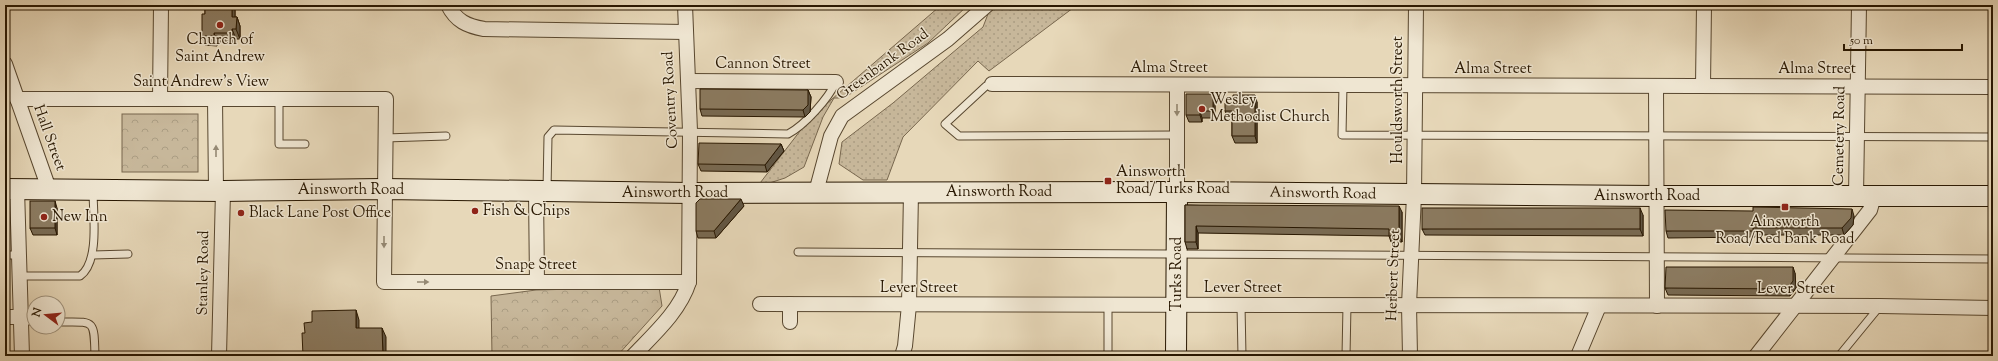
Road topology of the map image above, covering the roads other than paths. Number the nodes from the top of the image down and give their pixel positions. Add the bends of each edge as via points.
1 (160, 5) edge
2 (448, 5) edge
3 (685, 5) edge
4 (987, 5) edge
5 (1416, 5) edge
6 (1704, 5) edge
7 (1859, 5) edge
8 (685, 32) junction
9 (5, 64) edge
10 (689, 81) junction
11 (836, 82) joint
12 (992, 84) joint
13 (1177, 85) junction
14 (1343, 85) junction
15 (1415, 85) junction
16 (1656, 86) junction
17 (1703, 86) junction
18 (1857, 86) junction
19 (1993, 87) edge
20 (17, 99) junction
21 (160, 99) junction
22 (215, 99) junction
23 (279, 99) junction
24 (690, 131) junction
25 (1415, 134) junction
26 (1177, 135) junction
27 (1656, 135) junction
28 (1857, 135) junction
29 (446, 136) dead end
30 (1993, 137) edge
31 (385, 138) junction
32 (305, 144) dead end
33 (11, 189) edge
34 (49, 189) junction
35 (93, 189) junction
36 (384, 189) junction
37 (219, 190) junction
38 (541, 192) junction
39 (816, 192) junction
40 (911, 192) junction
41 (1177, 192) junction
42 (690, 193) junction
43 (1414, 195) junction
44 (1656, 196) junction
45 (1865, 196) junction
46 (1993, 196) edge
47 (798, 252) dead end
48 (910, 253) junction
49 (128, 254) dead end
50 (5, 255) edge
51 (20, 255) junction
52 (93, 255) junction
53 (1177, 255) junction
54 (1412, 255) junction
55 (1657, 255) junction
56 (1834, 257) junction
57 (1993, 259) edge
58 (21, 276) junction
59 (537, 282) junction
60 (689, 282) junction
61 (760, 304) dead end
62 (790, 304) junction
63 (910, 305) junction
64 (1108, 305) junction
65 (1177, 305) junction
66 (1241, 305) junction
67 (1347, 305) junction
68 (1409, 305) junction
69 (1599, 306) junction
70 (1657, 306) junction
71 (1795, 306) junction
72 (1880, 306) junction
73 (1993, 308) edge
74 (5, 317) edge
75 (26, 320) edge
76 (66, 322) edge
77 (790, 322) dead end
78 (22, 356) edge
79 (95, 356) edge
80 (219, 356) edge
81 (633, 356) edge
82 (902, 356) edge
83 (1108, 356) edge
84 (1176, 356) edge
85 (1242, 356) edge
86 (1346, 356) edge
87 (1410, 356) edge
88 (1578, 356) edge
89 (1756, 356) edge
90 (1839, 356) edge

1 - 21 street
2 - 8 street via 453,15 471,27
3 - 8 street, Coventry Road
4 - 39 street, Greenbank Road via 948,39 842,116 831,136
5 - 15 street, Houldsworth Street
6 - 17 street
7 - 18 street, Cemetery Road
8 - 10 street, Coventry Road
9 - 20 street, Hall Street
10 - 11 street, Cannon Street
10 - 24 street, Coventry Road
11 - 24 lane via 831,93 797,129 788,134
12 - 13 street, Alma Street
12 - 26 lane via 986,86 945,124 959,136
13 - 14 street, Alma Street
13 -> 26 street
14 - 15 street, Alma Street
14 - 25 lane via 1342,134
15 - 16 street, Alma Street
15 - 25 street, Houldsworth Street
16 - 17 street, Alma Street
16 - 27 street
17 - 18 street, Alma Street
18 - 19 street, Alma Street
18 - 28 street, Cemetery Road
20 - 21 street, Saint Andrew's View
20 - 34 street, Hall Street
21 - 22 street, Saint Andrew's View
22 - 23 street, Saint Andrew's View
37 -> 22 street, Stanley Road
23 - 31 street, Saint Andrew's View via 386,99
23 - 32 lane via 279,144
24 - 38 lane via 554,130 548,137
24 - 42 street, Coventry Road
25 - 27 lane
25 - 43 street, Houldsworth Street
26 - 41 street
27 - 28 lane
27 - 44 street
28 - 30 lane
28 - 45 street, Cemetery Road
29 - 31 lane
31 - 36 street
33 - 34 main road, Ainsworth Road
33 - 51 street
34 - 35 main road, Ainsworth Road
35 - 37 main road, Ainsworth Road
35 - 52 lane
36 - 37 main road, Ainsworth Road
36 - 38 main road, Ainsworth Road
36 -> 59 street, Snape Street via 384,282
37 - 80 street, Stanley Road
38 - 42 main road, Ainsworth Road
38 - 59 street
39 - 40 main road, Ainsworth Road
39 - 42 main road, Ainsworth Road
40 - 41 main road, Ainsworth Road
40 - 48 street
41 - 43 main road, Ainsworth Road
41 - 53 main road, Turks Road
42 - 60 street, Coventry Road
43 - 44 main road, Ainsworth Road
43 - 54 street, Herbert Street
44 - 45 main road, Ainsworth Road
44 - 55 street
45 - 46 main road, Ainsworth Road
45 - 56 street via 1870,210
47 - 48 lane
48 - 53 lane
48 - 63 street
49 - 52 lane
50 - 51 lane
51 - 58 street
52 - 58 lane via 80,276
53 - 54 lane
53 - 65 main road, Turks Road
54 - 55 lane
54 - 68 street, Herbert Street
55 - 56 lane
55 - 70 street
56 - 57 lane
56 - 71 street
58 - 75 street
59 - 60 street, Snape Street
60 - 81 street via 686,292 668,319
61 - 62 street, Lever Street
62 - 63 street, Lever Street
62 - 77 street
63 - 64 street, Lever Street
63 - 82 street
64 - 65 street, Lever Street
64 - 83 lane
65 - 66 street, Lever Street
65 - 84 main road, Turks Road
66 - 67 street, Lever Street
66 - 85 lane
67 - 68 street, Lever Street
67 - 86 lane
68 - 69 street, Lever Street
68 - 87 street, Herbert Street
69 - 70 street, Lever Street
69 - 88 street
70 - 71 street, Lever Street
71 - 72 street, Lever Street
71 - 89 street
72 - 73 street, Lever Street
72 - 90 lane
74 - 75 street
75 - 78 street
76 - 79 lane via 86,322 92,325

